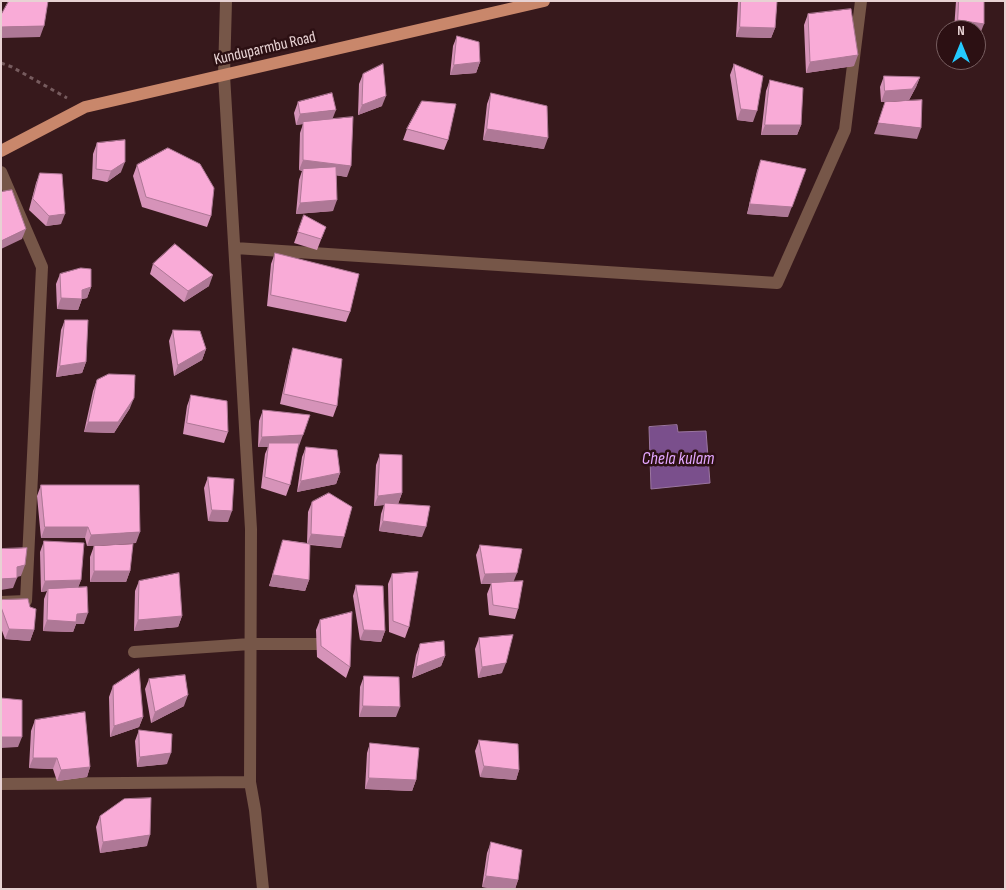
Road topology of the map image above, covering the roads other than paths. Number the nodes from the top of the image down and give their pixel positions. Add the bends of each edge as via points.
1 (226, 1) edge
2 (544, 1) edge
3 (861, 1) edge
4 (224, 75) junction
5 (1, 151) edge
6 (1, 172) edge
7 (235, 248) junction
8 (1, 602) edge
9 (250, 644) junction
10 (340, 644) edge
11 (134, 652) dead end
12 (250, 782) junction
13 (1, 784) edge
14 (263, 889) edge

1 - 4 street
2 - 4 main road, Kunduparmbu Road
3 - 7 street via 845,130 777,283
4 - 5 main road, Kunduparmbu Road via 84,107
4 - 7 street
6 - 8 street via 42,267 26,601
7 - 9 street via 251,529
9 - 10 street
9 - 11 street
9 - 12 street
12 - 13 street
12 - 14 street

